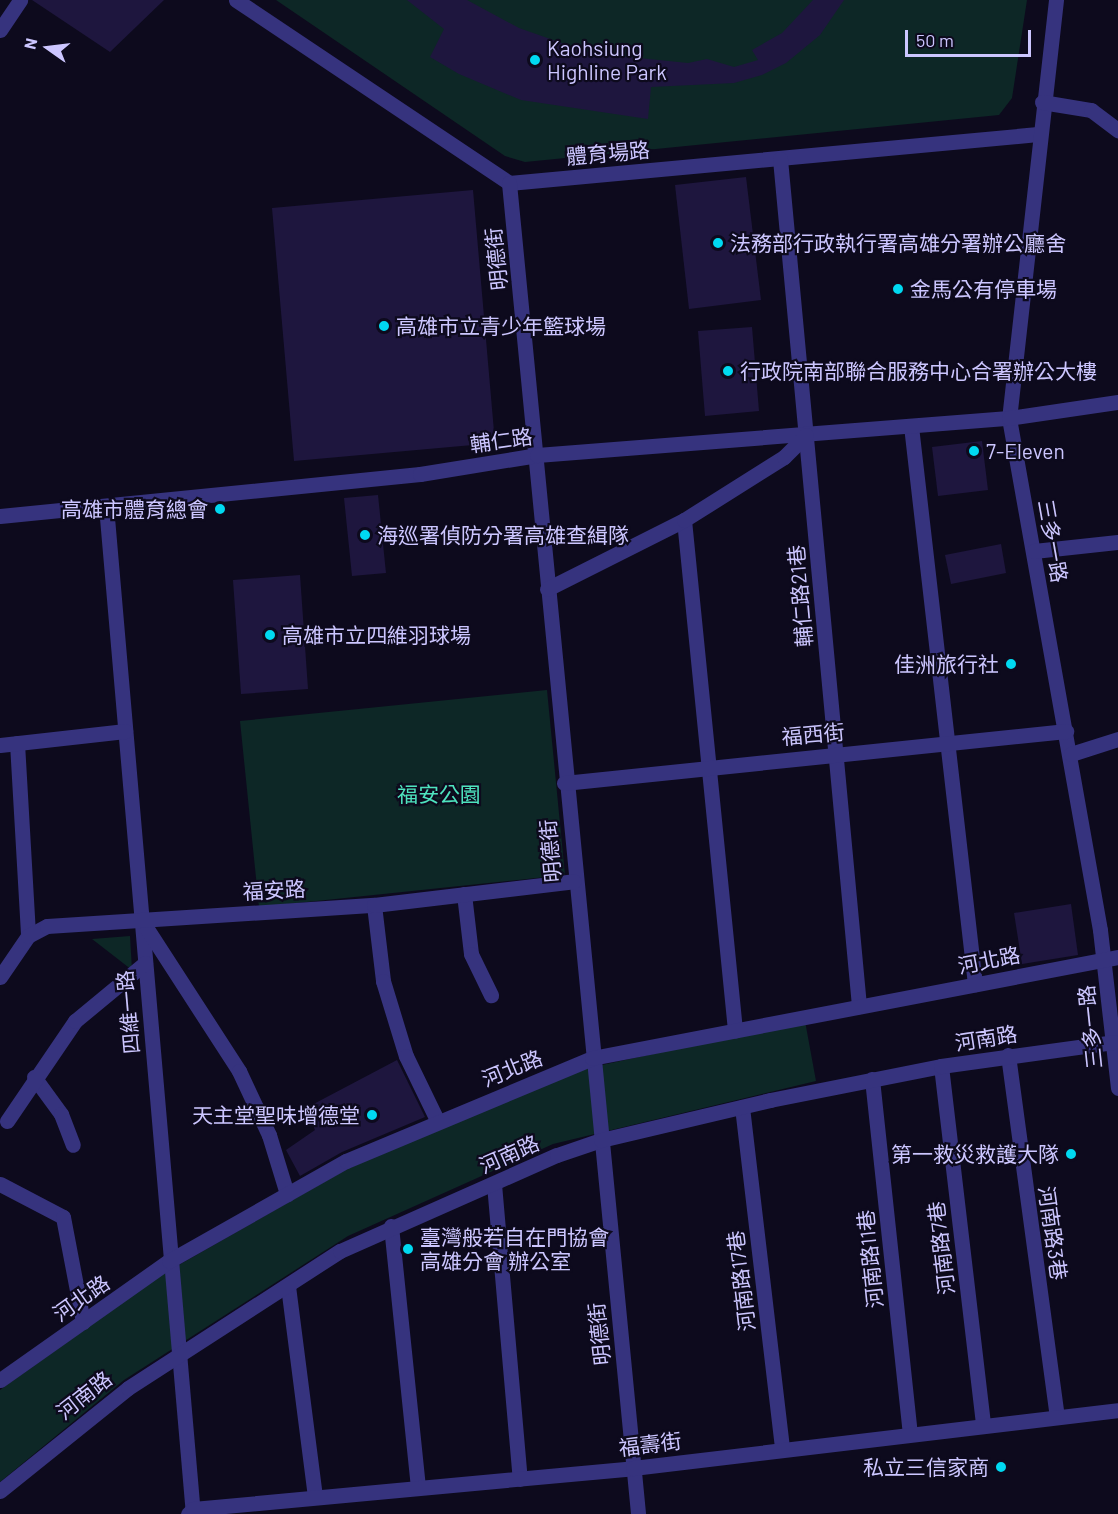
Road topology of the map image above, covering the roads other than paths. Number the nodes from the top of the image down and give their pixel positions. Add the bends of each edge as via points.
1 (20, 0) edge
2 (236, 0) edge
3 (1056, 0) edge
4 (0, 30) edge
5 (1042, 102) junction
6 (1118, 130) edge
7 (1038, 134) junction
8 (780, 159) junction
9 (509, 183) junction
10 (1118, 402) edge
11 (1009, 418) junction
12 (911, 426) junction
13 (806, 435) junction
14 (537, 455) junction
15 (106, 506) junction
16 (0, 516) edge
17 (684, 520) junction
18 (1118, 542) edge
19 (1034, 551) junction
20 (547, 589) junction
21 (124, 730) junction
22 (1066, 731) junction
23 (1118, 739) edge
24 (948, 742) junction
25 (17, 743) junction
26 (0, 745) edge
27 (836, 753) junction
28 (1071, 754) junction
29 (707, 766) junction
30 (564, 783) junction
31 (574, 880) junction
32 (465, 894) junction
33 (374, 905) junction
34 (140, 918) junction
35 (28, 936) junction
36 (1111, 958) edge
37 (146, 963) junction
38 (0, 977) edge
39 (975, 984) junction
40 (491, 995) dead end
41 (860, 1006) junction
42 (1114, 1019) edge
43 (735, 1030) junction
44 (1113, 1042) junction
45 (1008, 1055) junction
46 (592, 1058) junction
47 (941, 1066) junction
48 (34, 1077) junction
49 (872, 1079) junction
50 (1118, 1088) edge
51 (742, 1107) junction
52 (7, 1121) dead end
53 (438, 1122) junction
54 (601, 1140) junction
55 (73, 1145) dead end
56 (0, 1184) edge
57 (494, 1184) junction
58 (287, 1194) junction
59 (391, 1226) junction
60 (169, 1261) junction
61 (288, 1286) junction
62 (83, 1322) junction
63 (179, 1353) junction
64 (0, 1380) edge
65 (1118, 1410) edge
66 (1057, 1417) junction
67 (983, 1425) junction
68 (910, 1434) junction
69 (782, 1450) junction
70 (633, 1468) junction
71 (520, 1479) junction
72 (418, 1488) junction
73 (0, 1491) edge
74 (315, 1496) junction
75 (191, 1512) edge
76 (638, 1514) edge

1 - 4 street
2 - 9 street
3 - 5 street, 三多一路
5 - 6 street via 1091,110
5 - 7 street, 三多一路
7 - 8 street, 體育場路
7 - 11 street, 三多一路
8 - 9 street, 體育場路
8 - 13 street, 輔仁路21巷
9 - 14 street, 明德街
10 - 11 street, 輔仁路
11 - 12 street, 輔仁路
11 - 19 street, 三多一路
12 - 13 street, 輔仁路
12 - 24 street
13 - 14 street, 輔仁路
13 - 17 street via 784,457
13 - 27 street, 輔仁路21巷
14 - 15 street, 輔仁路 via 420,474
14 - 20 street, 明德街
15 - 16 street, 輔仁路
15 - 21 street, 四維一路
17 - 20 street
17 - 29 street
18 - 19 street
19 - 22 street, 三多一路
20 - 30 street, 明德街
21 - 25 street
21 - 34 street, 四維一路
22 - 24 street, 福西街
22 - 28 street, 三多一路
23 - 28 street
24 - 27 street, 福西街
24 - 39 street
25 - 26 street
25 - 35 street
27 - 29 street, 福西街
27 - 41 street, 輔仁路21巷
28 - 36 street, 三多一路
29 - 30 street, 福西街
29 - 43 street
30 - 31 street, 明德街
31 - 32 street, 福安路
31 - 46 street, 明德街
32 - 33 street, 福安路
32 - 40 street via 471,954
33 - 34 street, 福安路
33 - 53 street via 383,981 406,1056
34 - 35 street, 福安路 via 46,926
34 - 37 street, 四維一路
34 - 58 street via 198,1002 239,1071 269,1135
35 - 38 street
36 - 39 street, 河北路
36 - 42 street, 三多一路
37 - 48 street via 75,1021
37 - 60 street, 四維一路
39 - 41 street, 河北路
41 - 43 street, 河北路
42 - 44 street, 三多一路
43 - 46 street, 河北路
44 - 45 street, 河南路
44 - 50 street, 三多一路
45 - 47 street, 河南路
45 - 66 street, 河南路3巷
46 - 53 street, 河北路
46 - 54 street, 明德街
47 - 49 street, 河南路
47 - 67 street, 河南路7巷
48 - 52 street
48 - 55 street via 61,1114
49 - 51 street, 河南路
49 - 68 street, 河南路11巷
51 - 54 street, 河南路
51 - 69 street, 河南路17巷
53 - 58 street, 河北路 via 346,1161
54 - 57 street, 河南路
54 - 70 street, 明德街
56 - 62 street via 63,1217
57 - 59 street, 河南路
57 - 71 street
58 - 60 street, 河北路
59 - 61 street, 河南路
59 - 72 street
60 - 62 street, 河北路
60 - 63 street, 四維一路
61 - 63 street, 河南路
61 - 74 street
62 - 64 street, 河北路
63 - 73 street, 河南路 via 40,1455
63 - 75 street, 四維一路
65 - 66 street, 福壽街
66 - 67 street, 福壽街
67 - 68 street, 福壽街
68 - 69 street, 福壽街
69 - 70 street, 福壽街
70 - 71 street, 福壽街
70 - 76 street, 明德街
71 - 72 street, 福壽街
72 - 74 street, 福壽街
74 - 75 street, 福壽街

